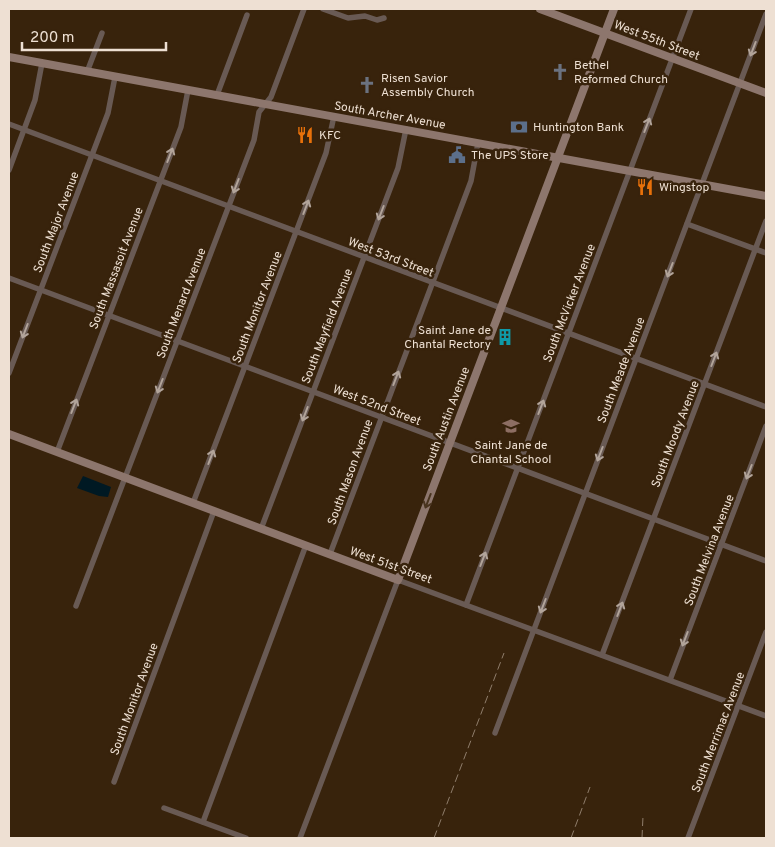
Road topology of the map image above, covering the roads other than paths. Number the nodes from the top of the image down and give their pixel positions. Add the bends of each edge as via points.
1 (304, 9) edge
2 (323, 9) edge
3 (540, 9) edge
4 (614, 9) edge
5 (691, 9) edge
6 (766, 14) edge
7 (246, 15) dead end
8 (384, 18) dead end
9 (102, 33) dead end
10 (605, 33) junction
11 (9, 58) edge
12 (672, 58) junction
13 (42, 63) junction
14 (87, 72) junction
15 (115, 77) junction
16 (740, 83) junction
17 (188, 90) junction
18 (766, 93) edge
19 (217, 95) junction
20 (265, 104) junction
21 (334, 116) junction
22 (9, 124) edge
23 (406, 129) junction
24 (24, 130) junction
25 (478, 143) junction
26 (92, 156) junction
27 (556, 158) junction
28 (9, 170) edge
29 (630, 171) junction
30 (160, 181) junction
31 (702, 184) junction
32 (766, 196) edge
33 (229, 206) junction
34 (766, 221) edge
35 (687, 224) junction
36 (296, 232) junction
37 (756, 250) junction
38 (766, 254) edge
39 (364, 257) junction
40 (9, 278) edge
41 (432, 283) junction
42 (40, 290) junction
43 (500, 308) junction
44 (109, 316) junction
45 (569, 333) junction
46 (177, 341) junction
47 (636, 359) junction
48 (245, 366) junction
49 (9, 373) edge
50 (705, 384) junction
51 (313, 392) junction
52 (766, 407) edge
53 (381, 417) junction
54 (766, 426) edge
55 (9, 434) edge
56 (449, 443) junction
57 (57, 452) junction
58 (517, 468) junction
59 (125, 477) junction
60 (586, 494) junction
61 (193, 503) junction
62 (214, 511) junction
63 (653, 519) junction
64 (261, 528) junction
65 (721, 544) junction
66 (306, 545) junction
67 (330, 554) junction
68 (766, 561) edge
69 (398, 580) junction
70 (466, 605) junction
71 (76, 606) dead end
72 (534, 629) junction
73 (766, 632) edge
74 (602, 655) junction
75 (670, 680) junction
76 (739, 706) junction
77 (766, 716) edge
78 (495, 733) dead end
79 (114, 782) dead end
80 (164, 808) dead end
81 (203, 822) junction
82 (246, 838) edge
83 (300, 838) edge
84 (688, 838) edge

1 - 20 street, South Menard Avenue via 271,97
2 - 8 street via 348,18
3 - 10 street, West 55th Street
4 - 10 street, South Austin Avenue
5 - 12 street, South McVicker Avenue
6 -> 16 street, South Meade Avenue
7 - 19 street
9 - 14 street
10 - 12 street, West 55th Street
10 - 27 street, South Austin Avenue
11 - 13 street, South Archer Avenue
12 - 16 street, West 55th Street
29 -> 12 street, South McVicker Avenue
13 - 14 street, South Archer Avenue
13 - 24 street via 35,100
14 - 15 street, South Archer Avenue
15 - 17 street, South Archer Avenue
15 - 26 street, South Major Avenue via 108,113
16 - 18 street, West 55th Street
16 - 31 street, South Meade Avenue
17 - 19 street, South Archer Avenue
30 -> 17 street, South Massasoit Avenue via 181,126
19 - 20 street, South Archer Avenue
20 - 21 street, South Archer Avenue
20 -> 33 street, South Menard Avenue via 259,112 254,140
21 - 23 street, South Archer Avenue
36 -> 21 street, South Monitor Avenue via 326,154
22 - 24 street, West 53rd Street
23 - 25 street, South Archer Avenue
23 -> 39 street, South Mayfield Avenue via 398,168
24 - 26 street, West 53rd Street
24 - 28 street
25 - 27 street, South Archer Avenue
25 - 41 street, South Mason Avenue via 471,181
26 - 30 street, West 53rd Street
26 - 42 street, South Major Avenue
27 - 29 street, South Archer Avenue
27 - 43 street, South Austin Avenue
29 - 31 street, South Archer Avenue
29 - 45 street, South McVicker Avenue
30 - 33 street, West 53rd Street
30 - 44 street, South Massasoit Avenue
31 - 32 street, South Archer Avenue
31 - 35 street, South Meade Avenue
33 - 36 street, West 53rd Street
33 - 46 street, South Menard Avenue
34 - 37 street, South Moody Avenue
35 - 37 street
35 -> 47 street, South Meade Avenue
36 - 39 street, West 53rd Street
36 - 48 street, South Monitor Avenue
37 - 38 street
50 -> 37 street, South Moody Avenue
39 - 41 street, West 53rd Street
39 - 51 street, South Mayfield Avenue
40 - 42 street, West 52nd Street
41 - 43 street, West 53rd Street
53 -> 41 street, South Mason Avenue
42 - 44 street, West 52nd Street
42 -> 49 street, South Major Avenue
43 - 45 street, West 53rd Street
43 - 56 street, South Austin Avenue
44 - 46 street, West 52nd Street
57 -> 44 street, South Massasoit Avenue
45 - 47 street, West 53rd Street
58 -> 45 street, South McVicker Avenue
46 - 48 street, West 52nd Street
46 -> 59 street, South Menard Avenue
47 - 50 street, West 53rd Street
47 -> 60 street, South Meade Avenue
48 - 51 street, West 52nd Street
61 -> 48 street, South Monitor Avenue
50 - 52 street, West 53rd Street
50 - 63 street, South Moody Avenue
51 - 53 street, West 52nd Street
51 -> 64 street, South Mayfield Avenue
53 - 56 street, West 52nd Street
53 - 67 street, South Mason Avenue
54 -> 65 street, South Melvina Avenue
55 - 57 street, West 51st Street
56 - 58 street, West 52nd Street
56 -> 69 street, South Austin Avenue
57 - 59 street, West 51st Street
58 - 60 street, West 52nd Street
70 -> 58 street, South McVicker Avenue
59 - 61 street, West 51st Street
59 - 71 street, South Menard Avenue
60 - 63 street, West 52nd Street
60 -> 72 street, South Meade Avenue
61 - 62 street, West 51st Street
62 - 64 street, West 51st Street
62 - 79 street, South Monitor Avenue
63 - 65 street, West 52nd Street
74 -> 63 street, South Moody Avenue
64 - 66 street, West 51st Street
65 - 68 street, West 52nd Street
65 -> 75 street, South Melvina Avenue
66 - 67 street, West 51st Street
66 - 81 street
67 - 69 street, West 51st Street
69 - 70 street, West 51st Street
69 - 83 street, South Austin Avenue
70 - 72 street, West 51st Street
72 - 74 street, West 51st Street
72 - 78 street, South Meade Avenue
73 - 76 street, South Merrimac Avenue
74 - 75 street, West 51st Street
75 - 76 street, West 51st Street
76 - 77 street, West 51st Street
76 - 84 street, South Merrimac Avenue
80 - 81 street
81 - 82 street

